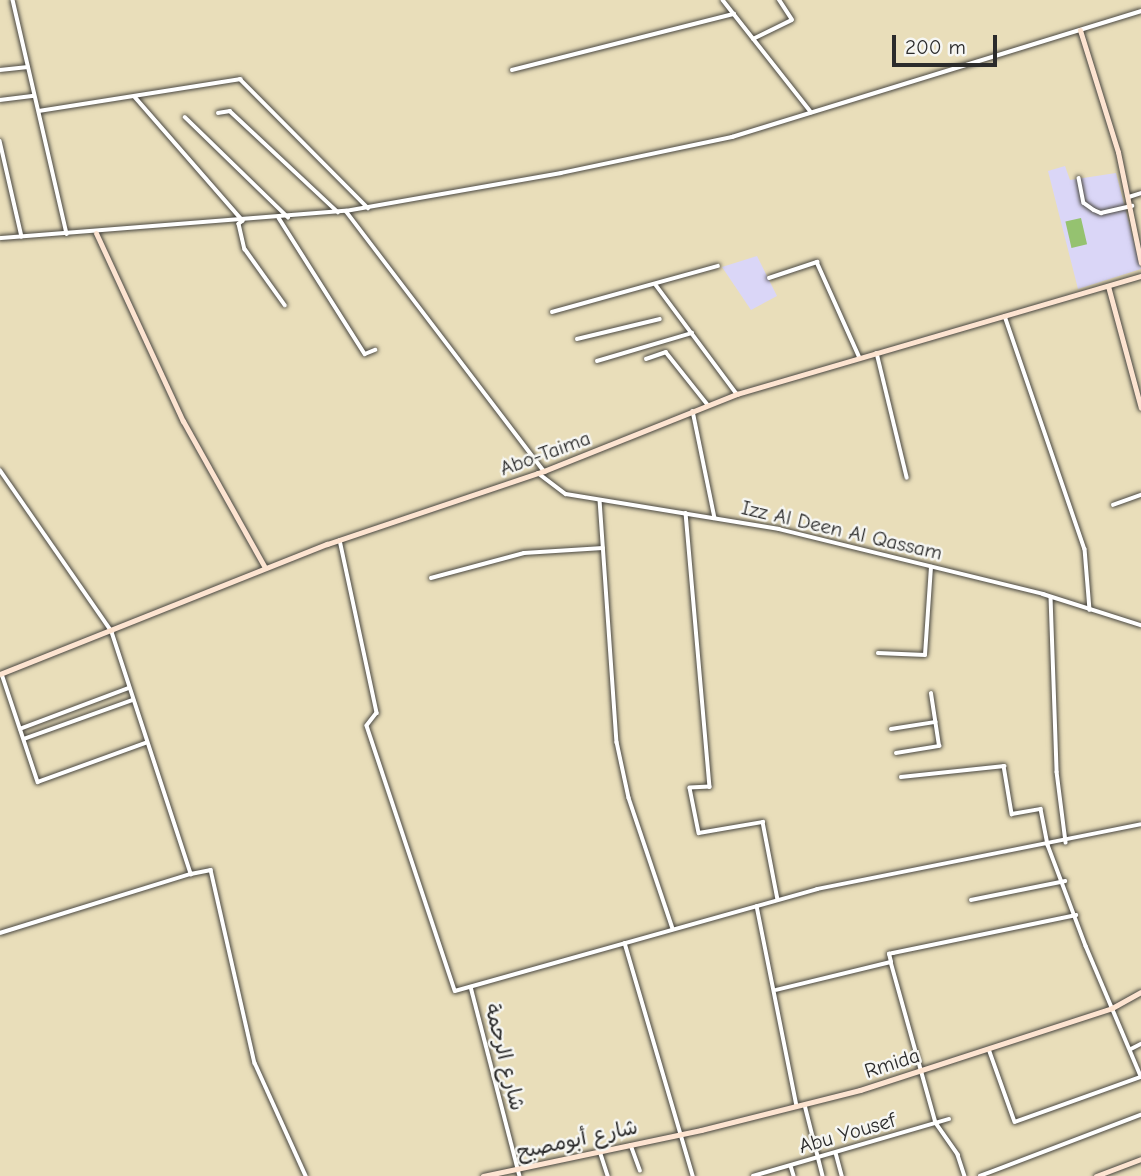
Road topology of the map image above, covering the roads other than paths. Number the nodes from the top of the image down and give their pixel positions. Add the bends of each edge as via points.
1 (13, 0) edge
2 (723, 0) edge
3 (779, 0) edge
4 (1141, 11) edge
5 (734, 14) junction
6 (1080, 30) junction
7 (753, 39) junction
8 (29, 67) junction
9 (0, 70) edge
10 (512, 70) dead end
11 (34, 96) junction
12 (135, 97) junction
13 (0, 100) edge
14 (38, 111) junction
15 (811, 111) junction
16 (218, 113) dead end
17 (185, 117) dead end
18 (0, 141) edge
19 (1079, 178) dead end
20 (1141, 193) edge
21 (1129, 197) junction
22 (1132, 206) junction
23 (368, 208) junction
24 (346, 211) junction
25 (338, 212) junction
26 (288, 217) junction
27 (279, 218) junction
28 (243, 220) junction
29 (1138, 221) edge
30 (96, 233) junction
31 (67, 234) junction
32 (22, 237) junction
33 (0, 238) edge
34 (1141, 263) edge
35 (718, 266) dead end
36 (1141, 276) edge
37 (769, 278) dead end
38 (656, 285) junction
39 (1108, 285) junction
40 (285, 305) dead end
41 (552, 312) dead end
42 (1005, 316) junction
43 (660, 319) dead end
44 (692, 333) junction
45 (577, 339) dead end
46 (376, 350) dead end
47 (877, 353) junction
48 (860, 358) junction
49 (646, 359) dead end
50 (597, 361) dead end
51 (737, 394) junction
52 (708, 405) junction
53 (1141, 408) edge
54 (694, 411) junction
55 (0, 470) edge
56 (541, 472) junction
57 (908, 477) dead end
58 (1141, 495) edge
59 (600, 500) junction
60 (1113, 505) dead end
61 (686, 513) junction
62 (715, 518) junction
63 (340, 540) junction
64 (603, 548) junction
65 (931, 567) junction
66 (265, 568) junction
67 (431, 578) dead end
68 (1051, 597) junction
69 (1090, 610) junction
70 (1141, 625) edge
71 (112, 632) junction
72 (878, 653) dead end
73 (1, 674) edge
74 (129, 688) junction
75 (931, 694) dead end
76 (133, 700) junction
77 (935, 722) junction
78 (20, 729) junction
79 (891, 729) dead end
80 (24, 739) junction
81 (145, 744) junction
82 (896, 753) dead end
83 (901, 777) dead end
84 (1141, 824) edge
85 (1066, 842) junction
86 (1048, 845) junction
87 (191, 874) junction
88 (1065, 881) junction
89 (778, 900) junction
90 (971, 900) dead end
91 (757, 906) junction
92 (1076, 915) junction
93 (673, 929) junction
94 (0, 933) edge
95 (625, 943) junction
96 (891, 962) junction
97 (471, 987) junction
98 (776, 990) junction
99 (1141, 992) edge
100 (1112, 1008) junction
101 (1141, 1044) edge
102 (988, 1047) junction
103 (1130, 1049) junction
104 (920, 1071) junction
105 (1141, 1077) edge
106 (805, 1105) junction
107 (797, 1107) junction
108 (1141, 1115) edge
109 (949, 1119) dead end
110 (936, 1123) junction
111 (679, 1135) junction
112 (631, 1143) junction
113 (600, 1151) junction
114 (836, 1153) junction
115 (818, 1159) junction
116 (1141, 1159) edge
117 (791, 1166) junction
118 (518, 1167) junction
119 (777, 1169) junction
120 (640, 1170) dead end
121 (769, 1174) edge
122 (306, 1176) edge
123 (483, 1176) edge
124 (520, 1176) edge
125 (608, 1176) edge
126 (693, 1176) edge
127 (753, 1176) edge
128 (779, 1176) edge
129 (794, 1176) edge
130 (823, 1176) edge
131 (842, 1176) edge
132 (965, 1176) edge
133 (980, 1176) edge
134 (1097, 1176) edge

1 - 8 street
2 - 5 street
3 - 7 street via 792,20
4 - 6 street
5 - 7 street
5 - 10 street
6 - 15 street
6 - 21 street
7 - 15 street
8 - 9 street
8 - 11 street
11 - 13 street
11 - 14 street
12 - 14 street
12 - 23 street via 240,79
12 - 28 street
14 - 31 street
15 - 23 street via 732,137 651,155
16 - 25 street via 230,111
17 - 26 street
18 - 32 street
19 - 22 street via 1084,203 1094,210 1101,213
20 - 21 street
21 - 22 street
22 - 29 street
23 - 24 street
24 - 25 street
24 - 56 street, Izz Al Deen Al Qassam
25 - 26 street
26 - 27 street
27 - 28 street
27 - 46 street via 365,354
28 - 30 street
28 - 40 street via 239,224 244,249
29 - 34 street
30 - 31 street
30 - 66 street via 183,421
31 - 32 street
32 - 33 street
35 - 38 street
36 - 39 street, Abo-Taima
37 - 48 street via 817,262
38 - 41 street
38 - 44 street
39 - 42 street, Abo-Taima
39 - 53 street
42 - 47 street, Abo-Taima
42 - 69 street via 1085,549
43 - 45 street
44 - 50 street
44 - 51 street
47 - 48 street, Abo-Taima
47 - 57 street
48 - 51 street, Abo-Taima
49 - 52 street via 666,352
51 - 52 street, Abo-Taima
52 - 54 street, Abo-Taima
54 - 56 street, Abo-Taima
54 - 62 street
55 - 71 street
56 - 59 street, Izz Al Deen Al Qassam via 566,494
56 - 63 street, Abo-Taima
58 - 60 street
59 - 61 street, Izz Al Deen Al Qassam
59 - 64 street
61 - 62 street, Izz Al Deen Al Qassam
61 - 89 street via 709,748 710,787 690,788 699,833 763,822
62 - 65 street, Izz Al Deen Al Qassam
63 - 66 street, Abo-Taima
63 - 97 street via 377,713 367,726 372,745 455,991
64 - 67 street via 524,553
64 - 93 street via 617,742 629,798
65 - 68 street, Izz Al Deen Al Qassam
65 - 72 street via 925,655
66 - 71 street, Abo-Taima
68 - 69 street, Izz Al Deen Al Qassam
68 - 85 street via 1057,772
69 - 70 street, Izz Al Deen Al Qassam
71 - 73 street, Abo-Taima
71 - 74 street
73 - 78 street
74 - 76 street
74 - 78 street
75 - 77 street
76 - 80 street
76 - 81 street
77 - 79 street
77 - 82 street via 939,746
78 - 80 street
80 - 81 street via 38,782
81 - 87 street
83 - 86 street via 1004,766 1012,814 1041,809
84 - 85 street
85 - 86 street
86 - 88 street
86 - 89 street via 864,878
87 - 94 street
87 - 122 street via 211,870 255,1063
88 - 90 street
88 - 92 street
89 - 91 street
91 - 93 street
91 - 98 street
92 - 96 street via 889,954
92 - 100 street
93 - 95 street
95 - 97 street
95 - 111 street
96 - 98 street
96 - 104 street
97 - 118 street, شارع الرحمة
98 - 107 street
99 - 100 street, Rmida
100 - 102 street, Rmida
100 - 103 street
101 - 103 street
102 - 104 street, Rmida
102 - 105 street via 1015,1122
103 - 105 street
104 - 106 street, Rmida
104 - 110 street
106 - 107 street, Rmida
106 - 115 street
107 - 111 street, Rmida
108 - 133 street
109 - 110 street, Abu Yousef
110 - 114 street, Abu Yousef
110 - 132 street via 958,1155
111 - 112 street, شارع أبومصبح
111 - 126 street
112 - 113 street, شارع أبومصبح
112 - 120 street
113 - 118 street, شارع أبومصبح
113 - 125 street
114 - 115 street, Abu Yousef
114 - 131 street
115 - 117 street, Abu Yousef
115 - 130 street
116 - 134 street
117 - 119 street, Abu Yousef
117 - 129 street
118 - 123 street, شارع أبومصبح
118 - 124 street, شارع الرحمة
119 - 121 street, Abu Yousef
119 - 128 street
121 - 127 street, Abu Yousef

